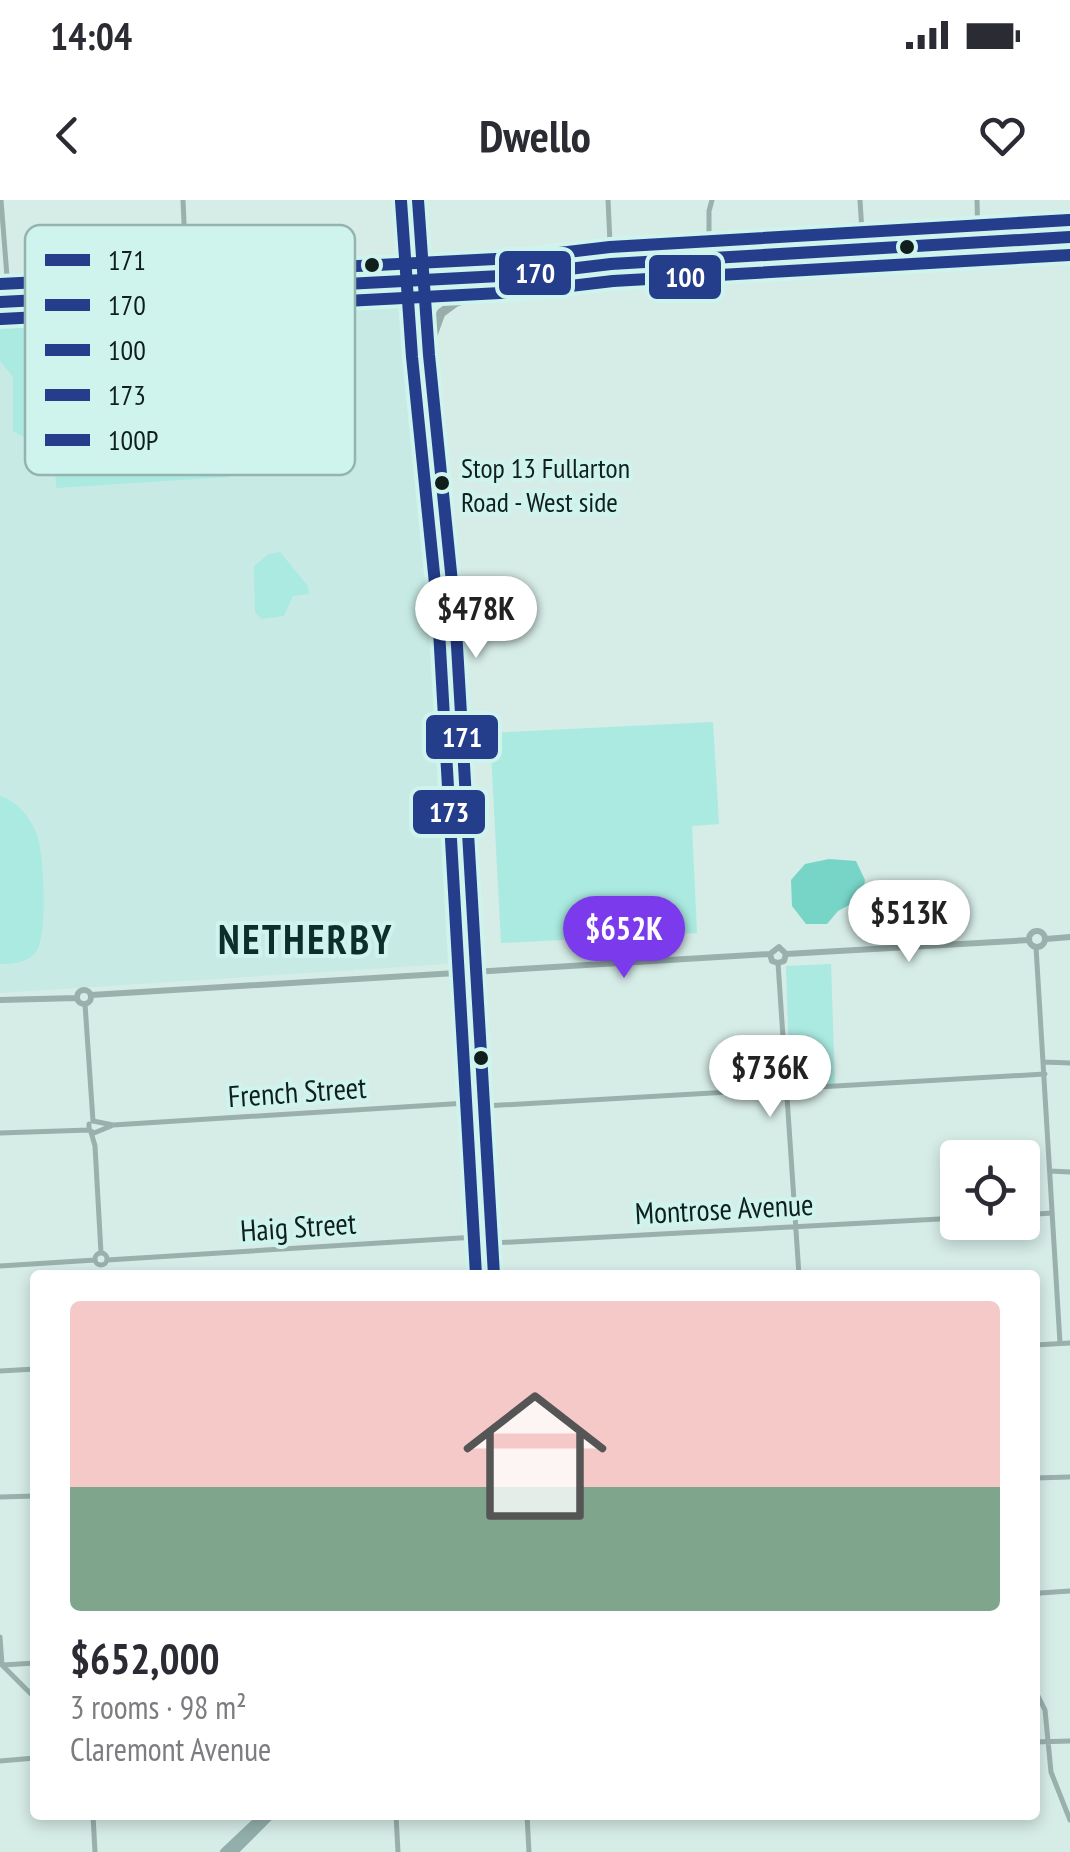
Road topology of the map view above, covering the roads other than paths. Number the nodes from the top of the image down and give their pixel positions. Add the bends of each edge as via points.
1 (2, 200) edge
2 (182, 200) edge
3 (418, 200) edge
4 (608, 200) edge
5 (712, 200) edge
6 (860, 200) edge
7 (976, 200) edge
8 (183, 225) edge
9 (1070, 237) edge
10 (978, 242) junction
11 (863, 249) junction
12 (709, 258) junction
13 (611, 264) junction
14 (593, 267) junction
15 (423, 278) junction
16 (355, 283) edge
17 (355, 287) edge
18 (5, 302) edge
19 (428, 349) junction
20 (1070, 937) edge
21 (1046, 939) junction
22 (1029, 940) junction
23 (1036, 947) junction
24 (770, 954) junction
25 (786, 954) junction
26 (778, 964) junction
27 (476, 970) junction
28 (91, 995) junction
29 (77, 998) junction
30 (0, 1000) edge
31 (84, 1004) junction
32 (1044, 1062) junction
33 (1070, 1063) edge
34 (1045, 1074) junction
35 (785, 1091) junction
36 (484, 1104) junction
37 (94, 1128) junction
38 (0, 1133) edge
39 (1050, 1171) junction
40 (1070, 1172) edge
41 (1052, 1213) junction
42 (1040, 1214) edge
43 (940, 1219) edge
44 (796, 1227) junction
45 (492, 1239) junction
46 (101, 1262) junction
47 (0, 1266) edge
48 (102, 1270) edge
49 (494, 1270) edge
50 (799, 1270) edge
51 (1060, 1343) junction
52 (1070, 1343) edge
53 (1040, 1345) edge
54 (30, 1369) edge
55 (0, 1371) edge
56 (1070, 1477) edge
57 (1040, 1478) edge
58 (30, 1496) edge
59 (0, 1497) edge
60 (1070, 1591) edge
61 (1040, 1593) edge
62 (0, 1637) edge
63 (30, 1664) edge
64 (1, 1666) edge
65 (30, 1693) edge
66 (1040, 1699) edge
67 (1070, 1741) edge
68 (1040, 1742) edge
69 (1046, 1742) junction
70 (30, 1758) edge
71 (0, 1761) edge
72 (93, 1820) edge
73 (261, 1820) edge
74 (263, 1820) edge
75 (396, 1820) edge
76 (527, 1820) edge
77 (1070, 1820) edge
78 (95, 1852) edge
79 (224, 1852) edge
80 (234, 1852) edge
81 (398, 1852) edge
82 (529, 1852) edge

1 - 18 street
2 - 8 street
3 - 15 main road
4 - 13 street
5 - 12 street
6 - 11 street
7 - 10 street
9 - 10 highway
10 - 11 highway
11 - 12 highway
12 - 13 highway
13 - 14 highway
14 - 15 highway
14 - 19 highway via 456,302 441,313
15 - 16 highway
15 - 19 main road
17 - 19 highway via 404,293
19 - 27 main road via 455,612
20 - 21 street
21 - 22 street via 1038,930
21 - 23 street
22 - 23 street
22 - 25 street
23 - 32 street
24 - 25 street via 779,947
24 - 26 street
24 - 27 street
25 - 26 street
26 - 35 street
27 - 28 street
27 - 36 main road
28 - 29 street via 84,990
28 - 31 street
29 - 30 street
29 - 31 street
31 - 37 street
32 - 33 street
32 - 34 street
34 - 35 street, French Street
34 - 39 street
35 - 36 street, French Street
35 - 44 street
36 - 37 street, French Street
36 - 45 main road
37 - 38 street, French Street
37 - 46 street
39 - 40 street
39 - 41 street
41 - 42 street
41 - 51 street
43 - 44 street, Montrose Avenue
44 - 45 street, Montrose Avenue
44 - 50 street
45 - 46 street, Haig Street
45 - 49 main road
46 - 47 street, Haig Street
46 - 48 street
51 - 52 street
51 - 53 street
54 - 55 street
56 - 57 street
58 - 59 street
60 - 61 street
62 - 64 street
63 - 64 street
64 - 65 street
66 - 69 street
67 - 69 street
68 - 69 street
69 - 77 street
70 - 71 street
72 - 78 street
73 - 79 main road
74 - 80 main road
75 - 81 street
76 - 82 street

